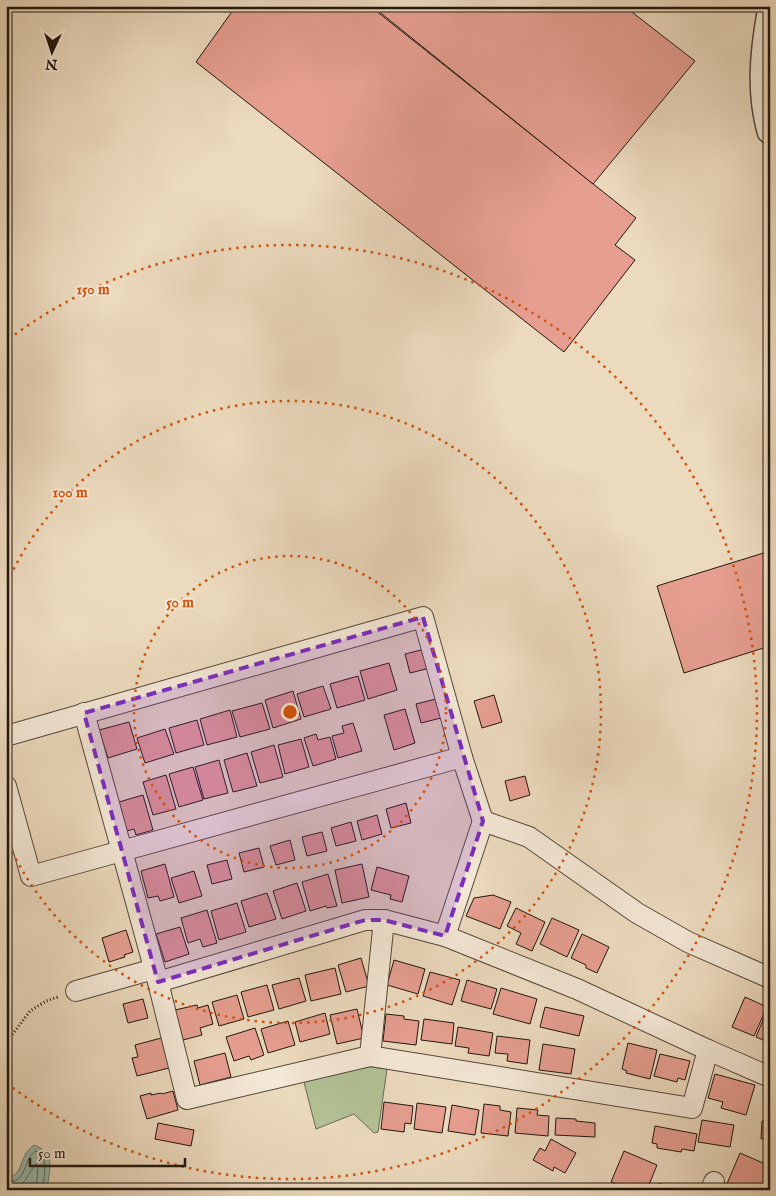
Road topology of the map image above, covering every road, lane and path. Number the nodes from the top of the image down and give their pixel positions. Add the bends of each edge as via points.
1 (770, 13) edge
2 (770, 131) edge
3 (84, 713) junction
4 (6, 736) edge
5 (462, 757) junction
6 (6, 786) edge
7 (483, 821) junction
8 (122, 852) junction
9 (384, 920) junction
10 (445, 936) junction
11 (156, 975) junction
12 (770, 978) edge
13 (76, 991) joint
14 (6, 1043) edge
15 (708, 1050) junction
16 (370, 1056) junction
17 (770, 1077) edge

1 - 2 street via 763,62 764,99
3 - 4 street
3 - 5 street via 423,617
3 - 8 street
5 - 7 street
5 - 8 street
6 - 8 street via 32,876
7 - 10 street
7 - 12 street via 529,837 637,913 688,942
8 - 11 street
9 - 10 street
9 - 11 street via 364,920
9 - 16 street
10 - 15 street via 577,989
11 - 13 street
11 - 16 street via 187,1099
13 - 14 path via 46,1001 30,1011
15 - 16 street via 692,1108
15 - 17 street

